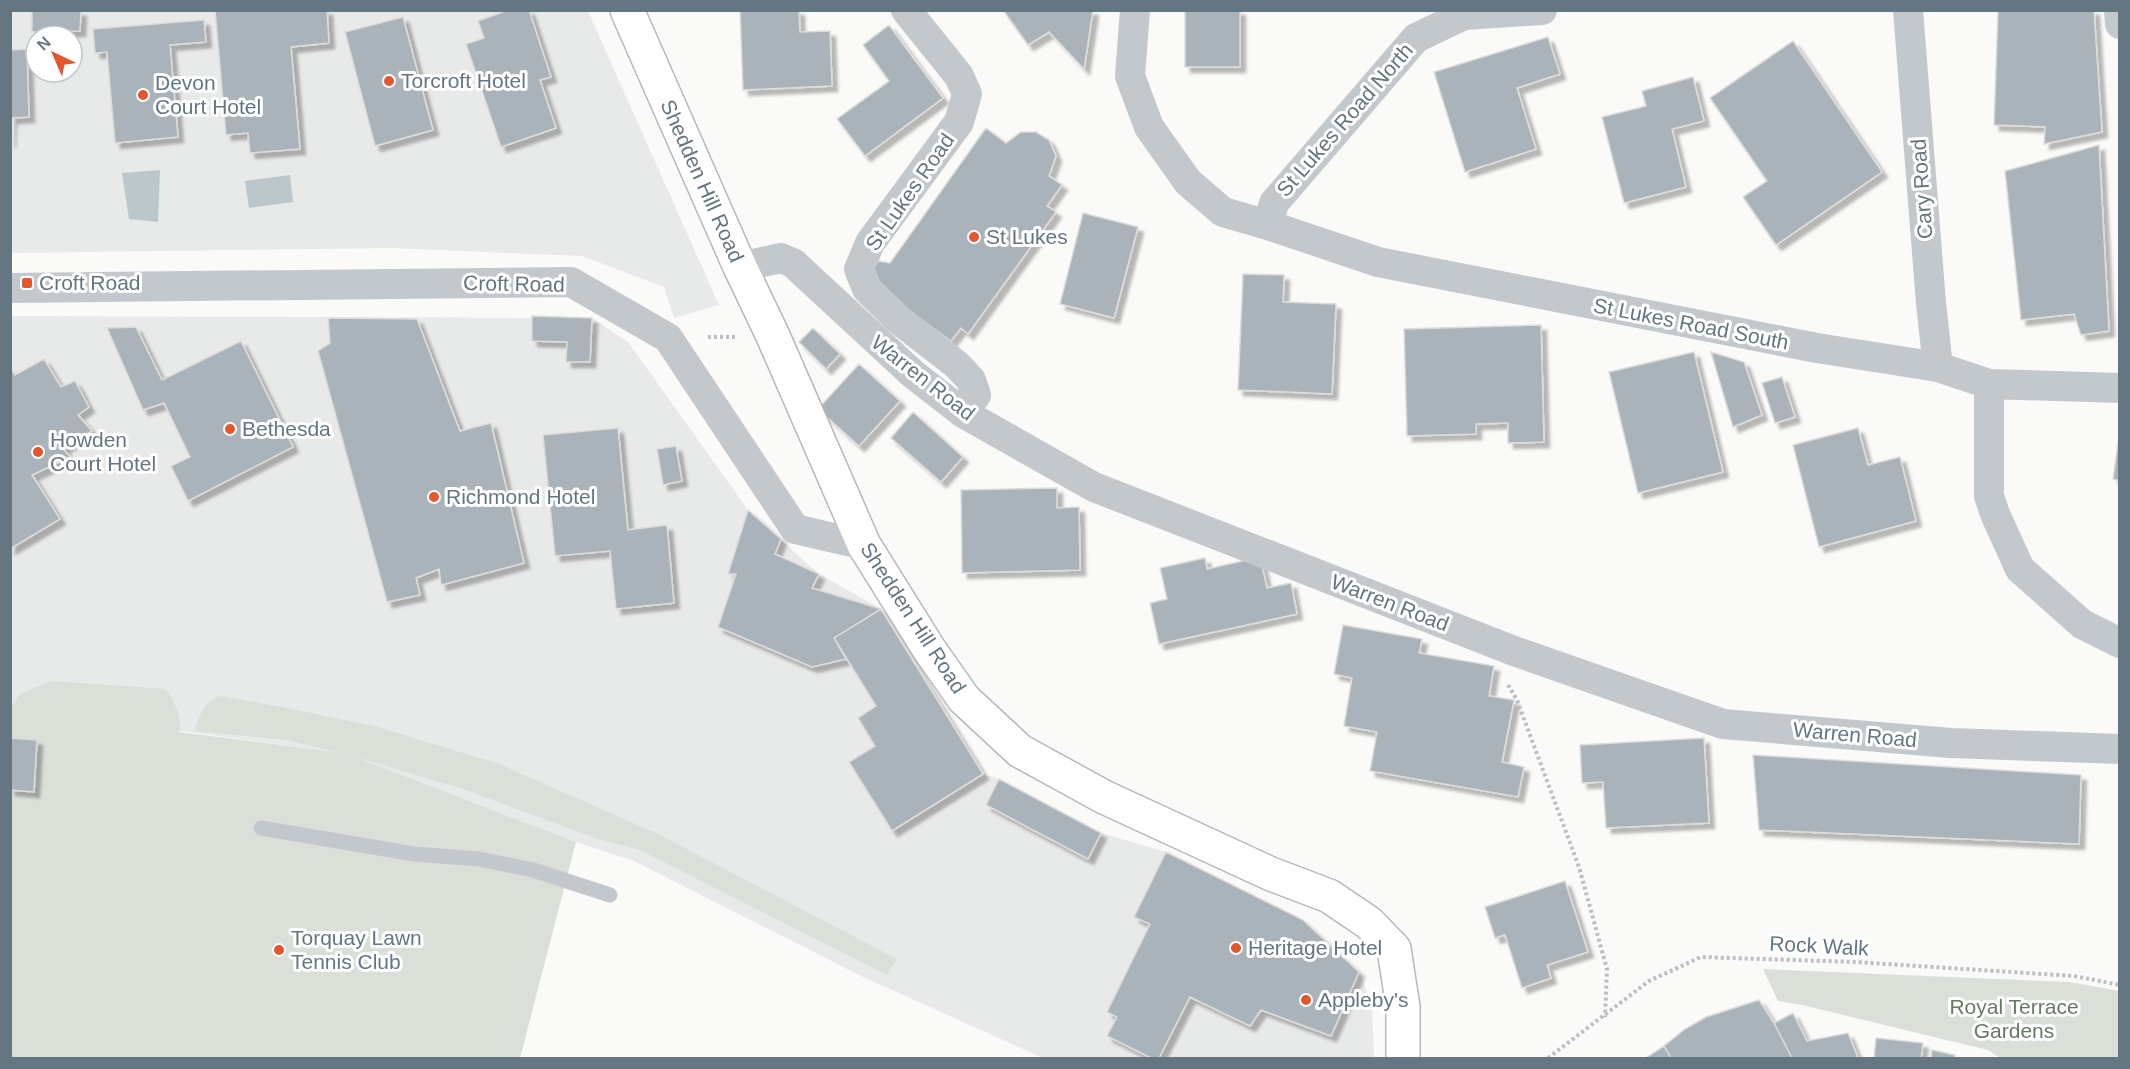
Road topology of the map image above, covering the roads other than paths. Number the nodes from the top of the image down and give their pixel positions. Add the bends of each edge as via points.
1 (627, 10) edge
2 (906, 10) edge
3 (1135, 10) edge
4 (1542, 10) edge
5 (1908, 10) edge
6 (2119, 10) edge
7 (2120, 24) edge
8 (1268, 225) junction
9 (740, 267) junction
10 (10, 288) edge
11 (1938, 367) junction
12 (1989, 384) junction
13 (2120, 388) edge
14 (963, 414) junction
15 (864, 545) junction
16 (2120, 644) edge
17 (2120, 749) edge
18 (261, 828) dead end
19 (610, 895) dead end
20 (1403, 1059) edge

1 - 9 street, Shedden Hill Road
2 - 14 street, St Lukes Road via 959,76 967,94 959,122 870,243 859,269 867,289 971,380 976,395
3 - 8 street via 1130,75 1149,127 1188,182 1223,212
4 - 8 street, St Lukes Road North via 1464,15 1416,38 1274,203
5 - 11 street, Cary Road
6 - 7 street
8 - 11 street, St Lukes Road South via 1378,262 1817,348
9 - 14 street, Warren Road via 780,258 793,263 913,374
9 - 15 street, Shedden Hill Road
10 - 15 street, Croft Road via 571,282 668,338 795,529
11 - 12 street, St Lukes Road South
12 - 13 street, St Lukes Road South
12 - 16 street via 1989,496 2020,568 2082,624
14 - 17 street, Warren Road via 1094,487 1514,651 1723,724 1951,743
15 - 20 street, Shedden Hill Road via 964,699 1020,751 1104,797 1271,874 1329,896 1369,923 1394,949 1403,1008
18 - 19 lane via 414,854 479,859 533,870

